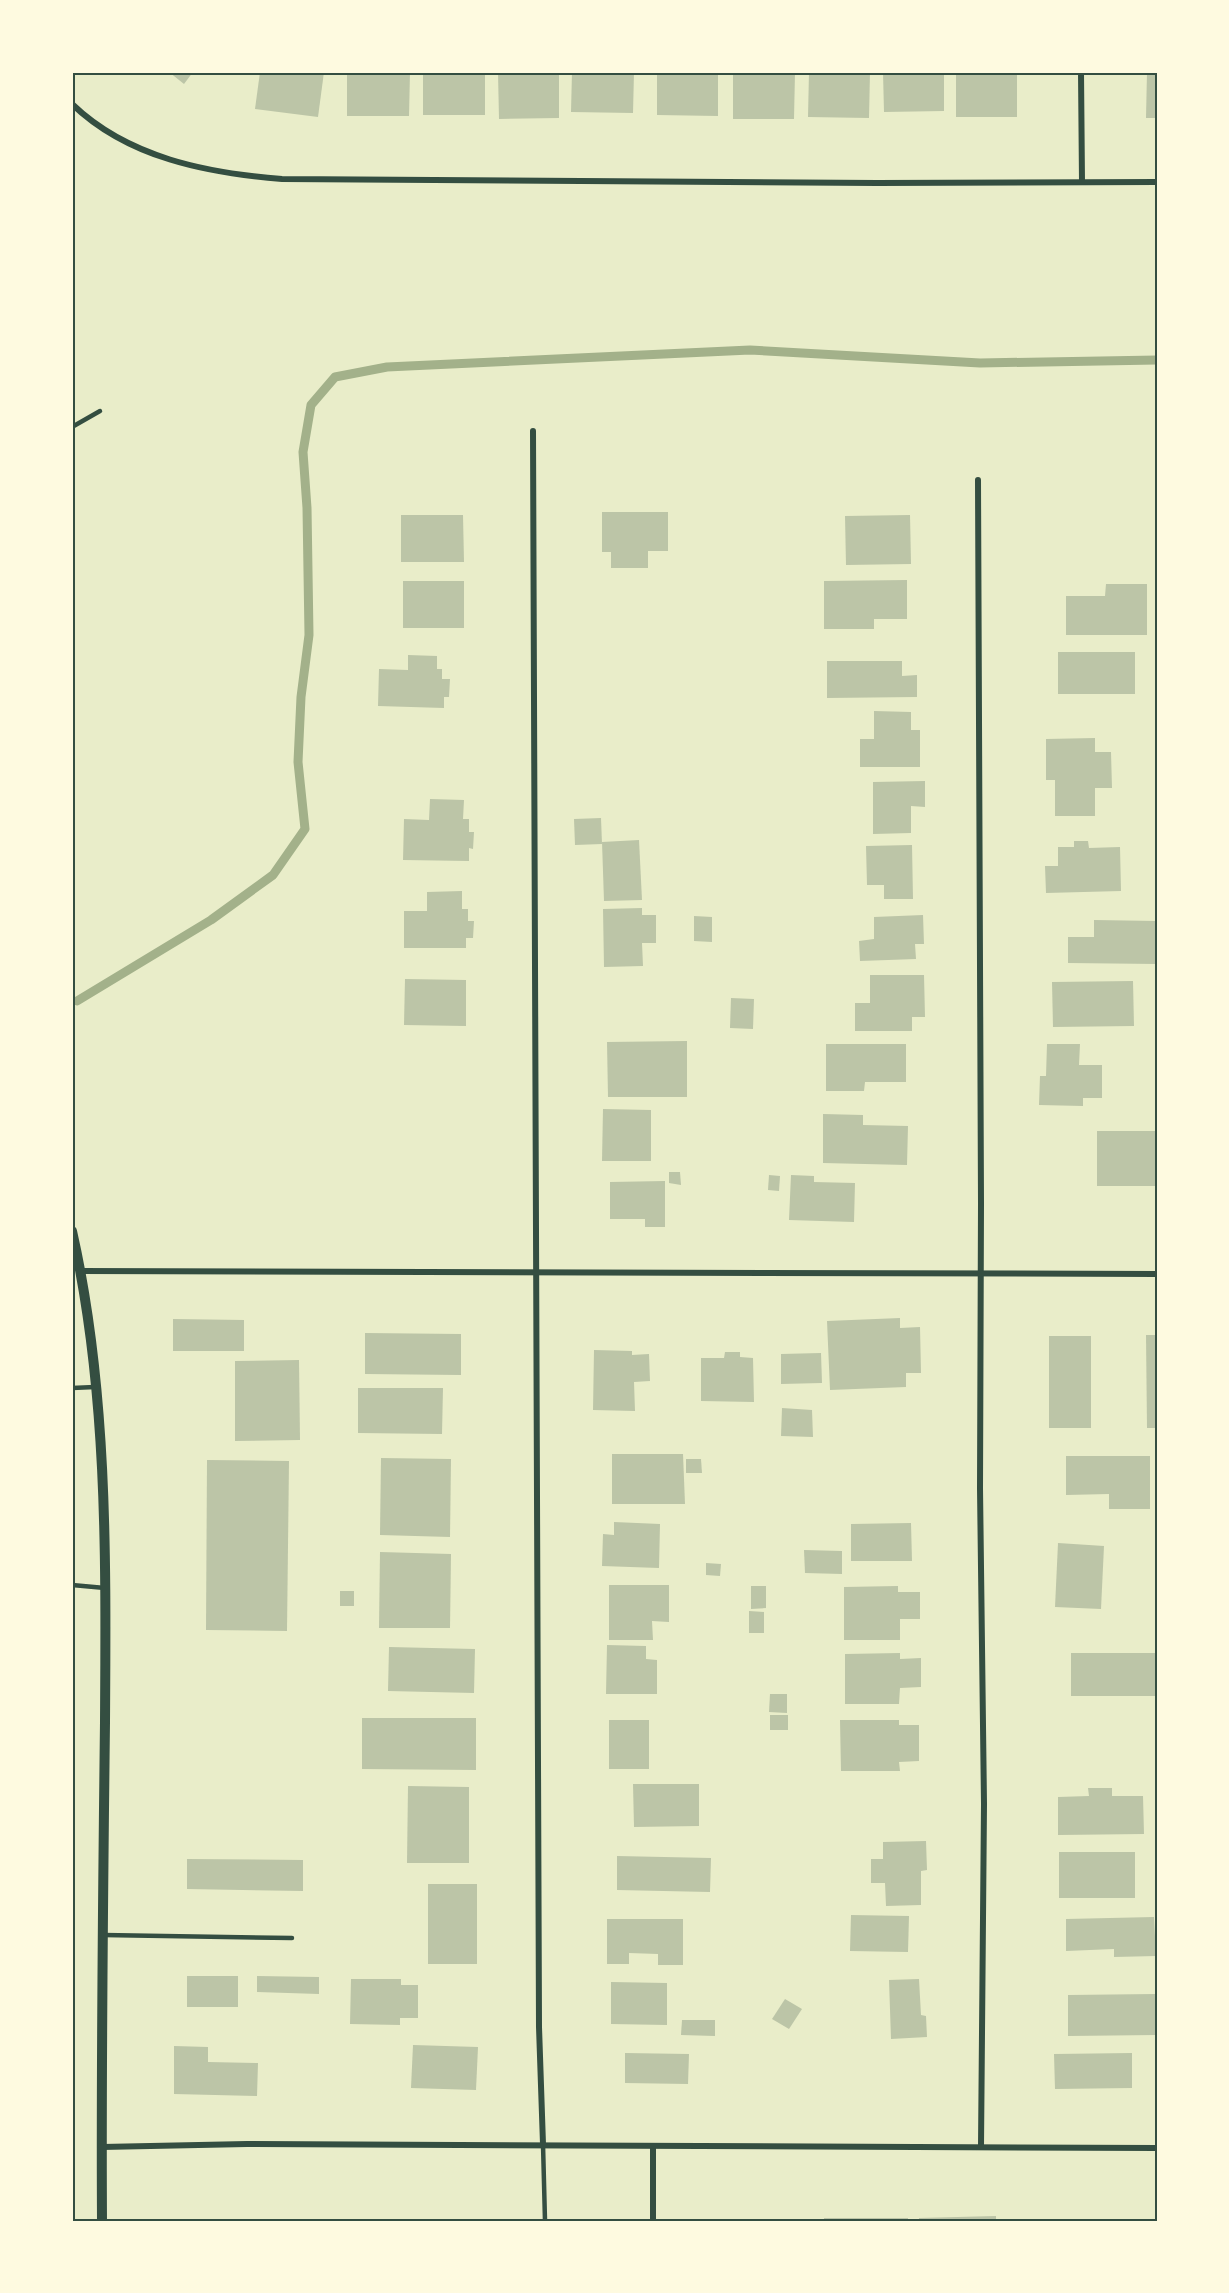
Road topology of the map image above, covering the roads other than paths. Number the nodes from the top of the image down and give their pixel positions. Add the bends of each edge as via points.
1 (1081, 72) edge
2 (72, 104) edge
3 (1082, 182) junction
4 (1157, 182) edge
5 (100, 411) dead end
6 (72, 427) edge
7 (533, 431) dead end
8 (978, 480) dead end
9 (72, 1231) edge
10 (76, 1270) edge
11 (537, 1274) junction
12 (980, 1274) junction
13 (1157, 1274) edge
14 (95, 1387) junction
15 (72, 1388) edge
16 (72, 1585) edge
17 (105, 1588) junction
18 (103, 1935) junction
19 (292, 1938) dead end
20 (543, 2144) junction
21 (653, 2146) junction
22 (102, 2147) junction
23 (981, 2147) junction
24 (1157, 2148) edge
25 (102, 2221) edge
26 (545, 2221) edge
27 (653, 2221) edge

1 - 3 street
2 - 3 street via 89,121 123,141 194,168 235,175 341,179
3 - 4 street
5 - 6 lane
7 - 11 street
8 - 12 street
9 - 10 street
10 - 11 street
10 - 14 street via 89,1314
11 - 12 street
11 - 20 street via 539,2027
12 - 13 street
12 - 23 street via 984,1804
14 - 15 lane
14 - 17 street
16 - 17 lane
17 - 18 street
18 - 19 lane
18 - 22 street
20 - 21 street
20 - 22 street
20 - 26 lane
21 - 23 street
21 - 27 street
22 - 25 street
23 - 24 street

